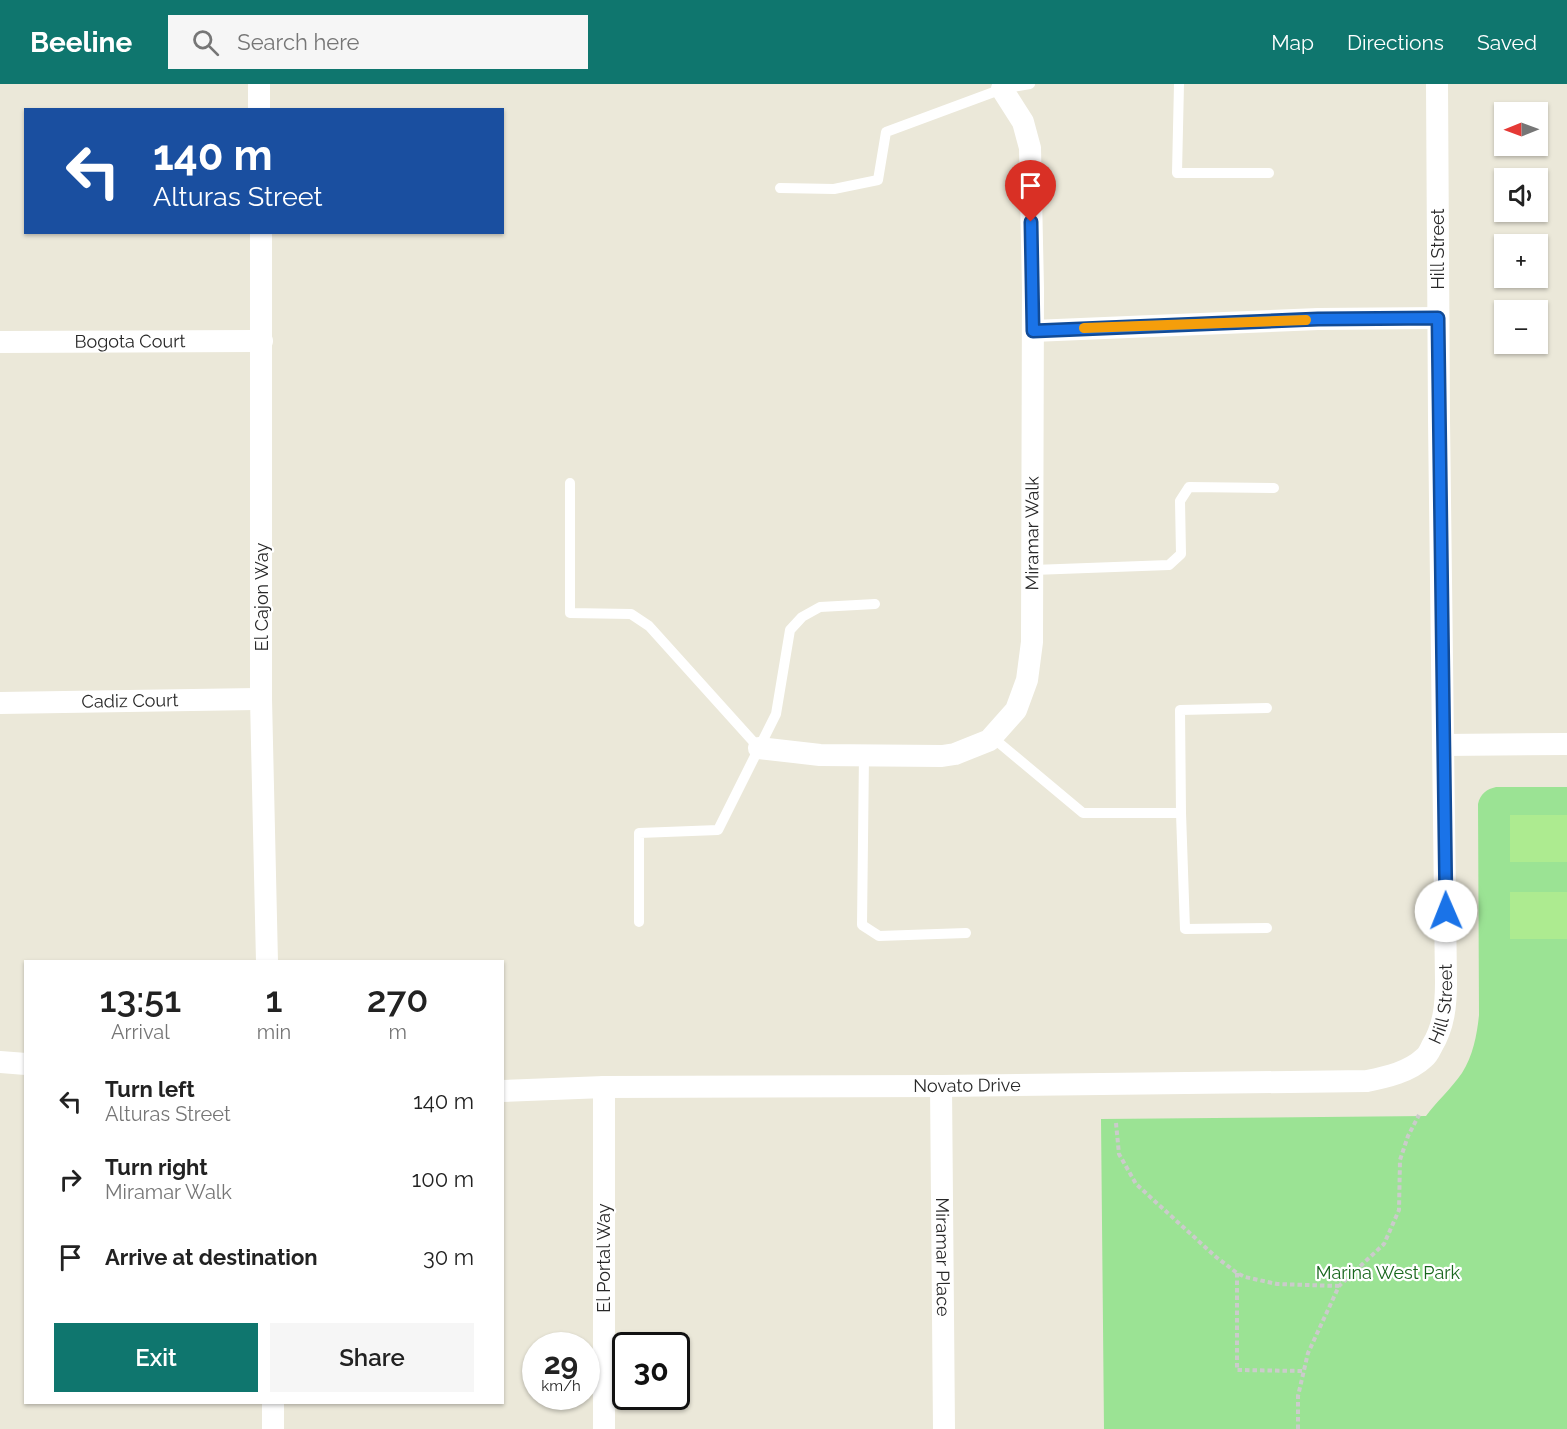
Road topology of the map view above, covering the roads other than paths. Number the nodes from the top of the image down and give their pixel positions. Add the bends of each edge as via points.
1 (259, 84) edge
2 (1030, 84) edge
3 (1179, 84) edge
4 (1437, 84) edge
5 (1002, 89) junction
6 (259, 108) edge
7 (1269, 173) dead end
8 (780, 188) dead end
9 (261, 234) edge
10 (1438, 318) junction
11 (1033, 331) junction
12 (262, 341) junction
13 (0, 342) edge
14 (570, 483) dead end
15 (1274, 488) dead end
16 (1032, 570) junction
17 (875, 604) dead end
18 (261, 699) junction
19 (0, 703) edge
20 (1267, 708) dead end
21 (992, 737) junction
22 (1567, 744) edge
23 (1443, 745) junction
24 (759, 748) junction
25 (864, 755) junction
26 (1181, 813) junction
27 (639, 922) dead end
28 (1267, 928) dead end
29 (966, 933) dead end
30 (267, 960) edge
31 (1425, 1058) joint
32 (0, 1062) edge
33 (24, 1064) edge
34 (941, 1086) junction
35 (604, 1087) junction
36 (504, 1091) edge
37 (273, 1404) edge
38 (273, 1429) edge
39 (604, 1429) edge
40 (944, 1429) edge

1 - 6 street
2 - 5 lane
3 - 7 lane via 1177,173
4 - 10 street, Hill Street
5 - 8 lane via 886,132 878,180 834,189
5 - 11 street, Miramar Walk via 1023,122 1030,148
9 - 12 street, El Cajon Way
10 - 11 street
10 - 23 street, Hill Street
11 - 16 street, Miramar Walk
12 - 13 street, Bogota Court
12 - 18 street, El Cajon Way
14 - 24 lane via 570,613 631,614 649,626
15 - 16 lane via 1189,487 1179,501 1181,554 1169,565
16 - 21 street, Miramar Walk via 1028,680 1016,711
17 - 24 lane via 820,607 802,617 790,630 776,714
18 - 19 street, Cadiz Court
18 - 30 street, El Cajon Way
20 - 26 lane via 1180,710
21 - 25 street, Miramar Walk via 942,756
21 - 26 lane via 1083,813
22 - 23 street
23 - 31 street, Hill Street via 1446,1007 1436,1040
24 - 25 street, Miramar Walk
24 - 27 lane via 718,830 639,833
25 - 29 lane via 862,925 879,936
26 - 28 lane via 1185,929
31 - 34 street, Novato Drive via 1406,1070 1367,1081
32 - 33 street
34 - 35 street, Novato Drive
34 - 40 street, Miramar Place
35 - 36 street, Novato Drive
35 - 39 street, El Portal Way
37 - 38 street

